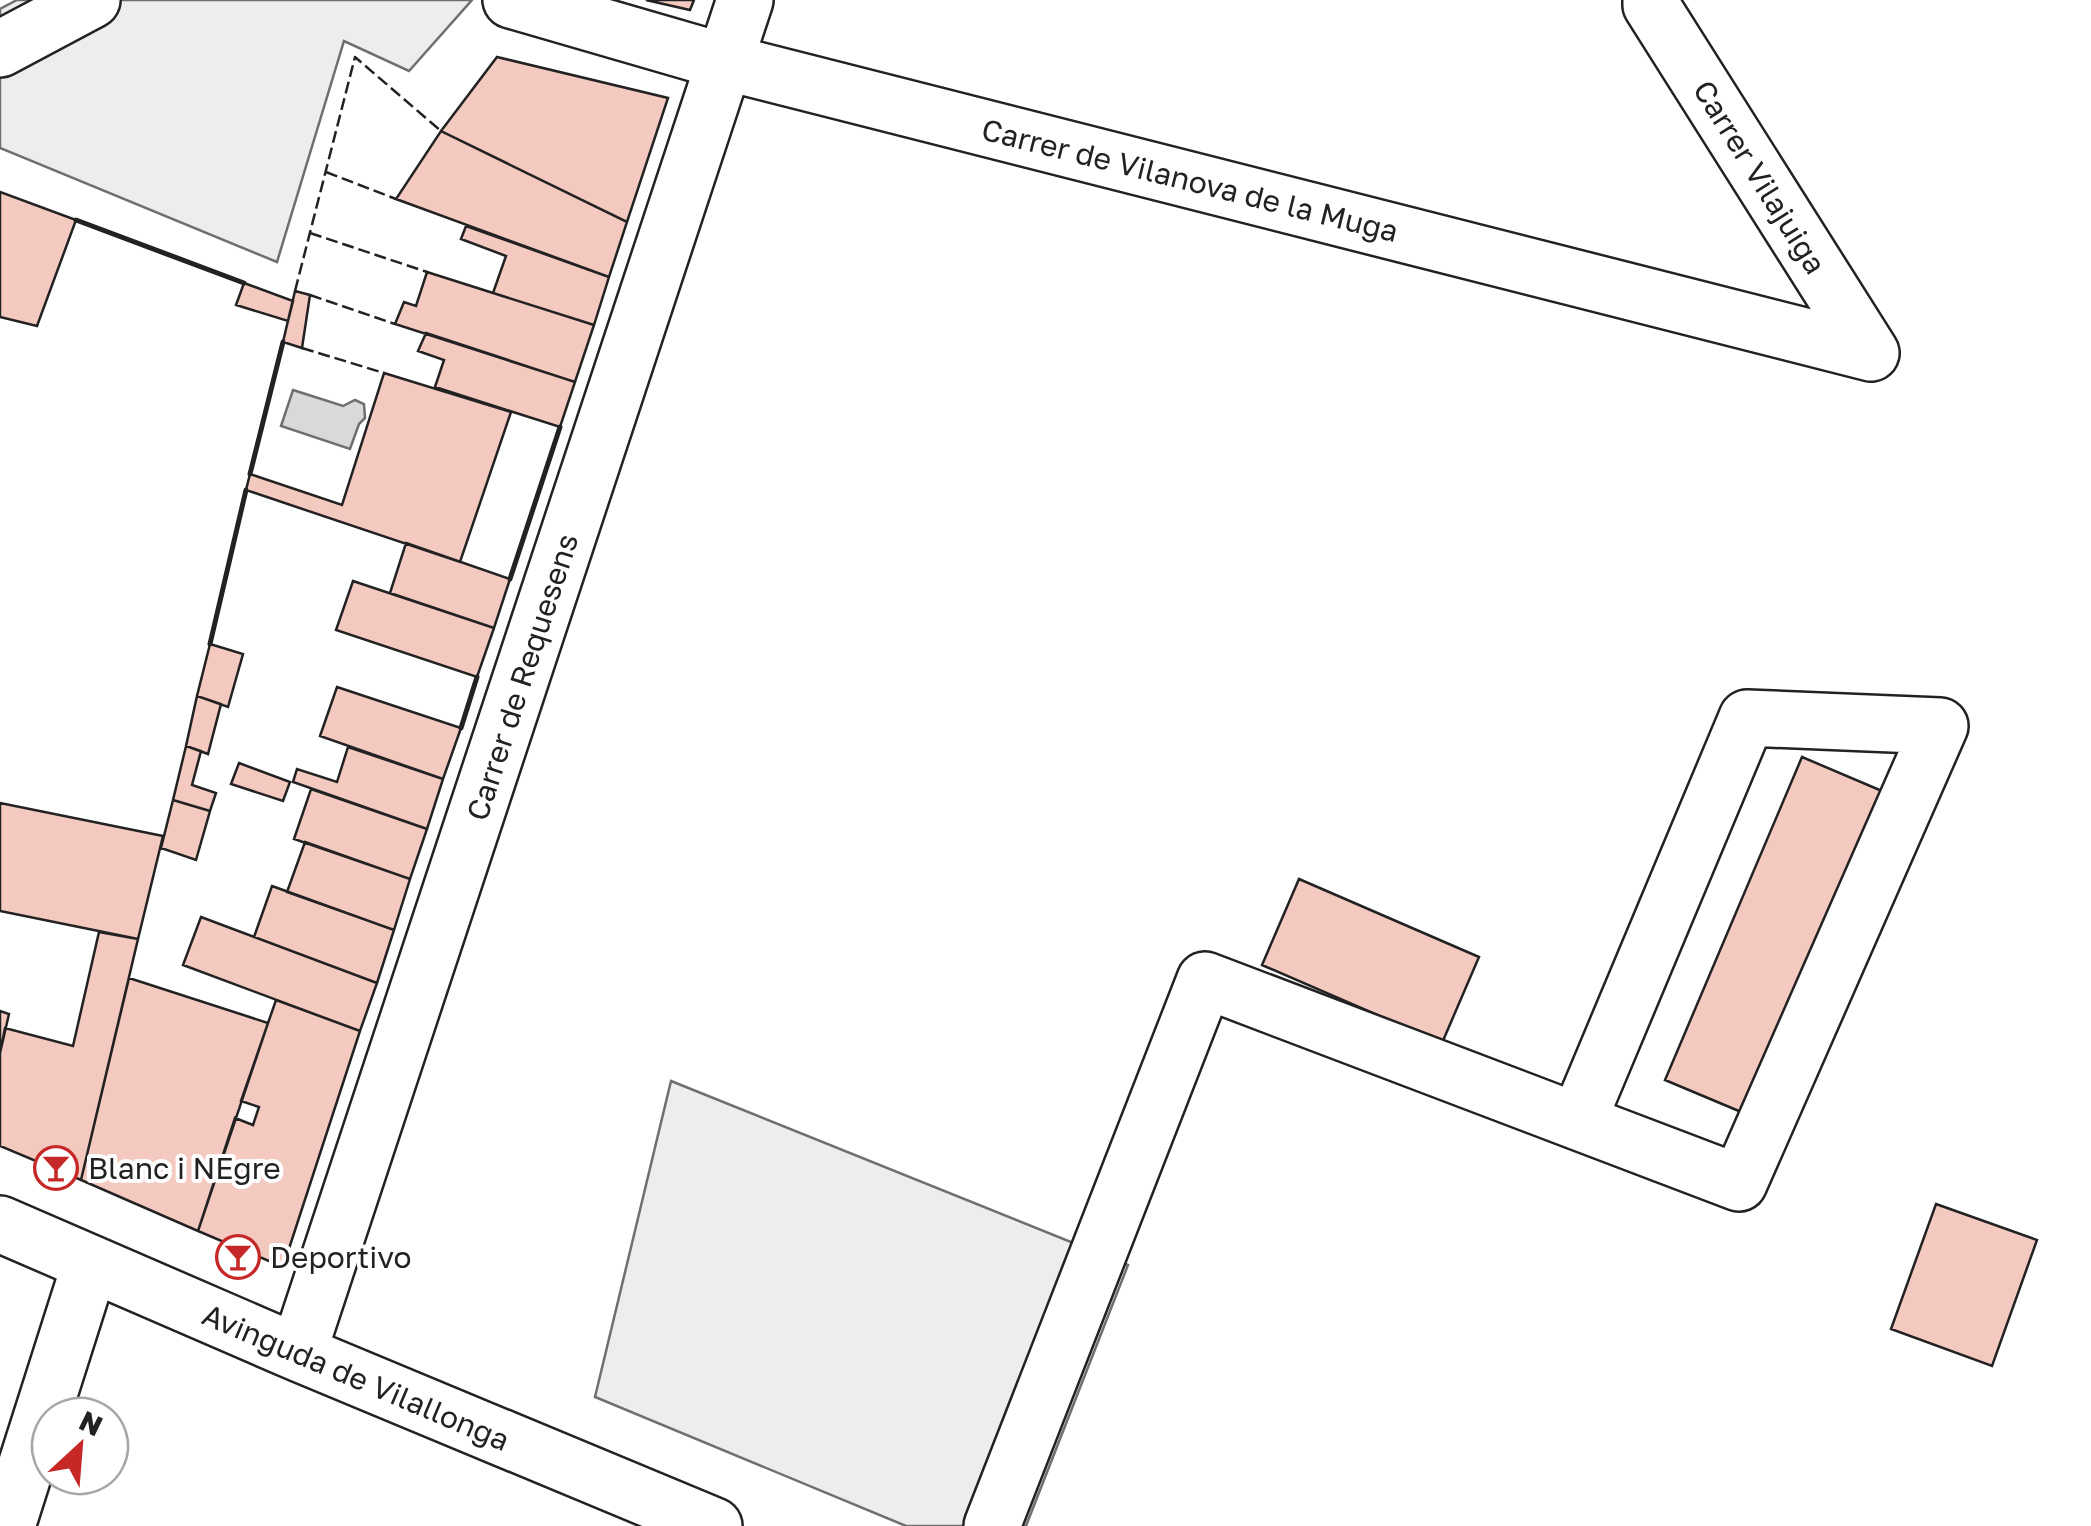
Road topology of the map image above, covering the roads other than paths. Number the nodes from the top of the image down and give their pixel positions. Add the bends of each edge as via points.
1 (92, 0) edge
2 (511, 0) edge
3 (745, 0) edge
4 (1651, 0) edge
5 (0, 49) edge
6 (724, 62) junction
7 (1871, 353) joint
8 (1578, 1122) junction
9 (0, 1224) edge
10 (90, 1265) junction
11 (298, 1354) junction
12 (7, 1526) edge
13 (714, 1526) edge
14 (992, 1526) edge

1 - 5 street
2 - 6 street, Carrer de Vilanova de la Muga
3 - 6 street, Carrer de Requesens
4 - 7 street, Carrer Vilajuiga
6 - 7 street, Carrer de Vilanova de la Muga
6 - 11 street, Carrer de Requesens
8 - 8 street via 1740,1183 1940,726 1747,718
8 - 14 street via 1205,980
9 - 10 street, Avinguda de Vilallonga
10 - 11 street, Avinguda de Vilallonga
10 - 12 street
11 - 13 street, Avinguda de Vilallonga

